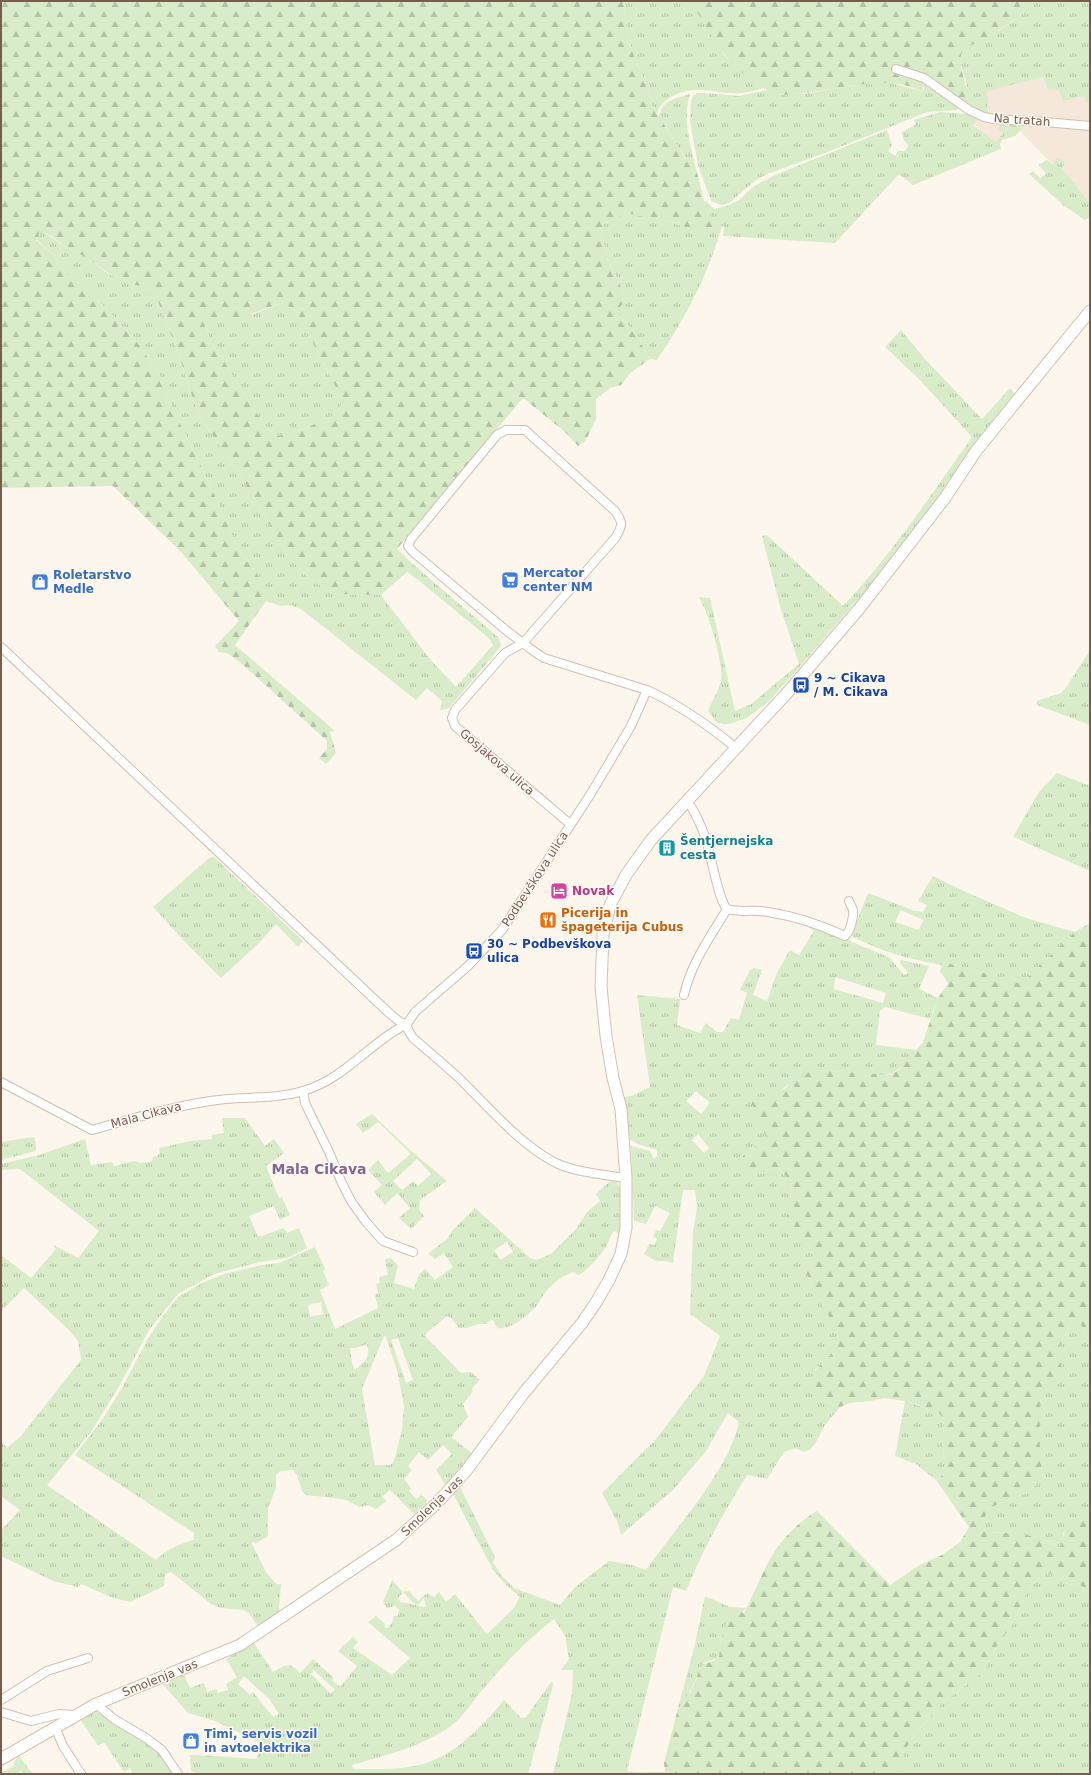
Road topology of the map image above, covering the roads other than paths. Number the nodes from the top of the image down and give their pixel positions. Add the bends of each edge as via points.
1 (896, 69) dead end
2 (1090, 126) edge
3 (1090, 311) edge
4 (523, 643) junction
5 (1, 647) edge
6 (647, 690) junction
7 (736, 748) junction
8 (687, 800) junction
9 (570, 824) junction
10 (849, 901) dead end
11 (727, 909) junction
12 (684, 994) dead end
13 (407, 1024) junction
14 (1, 1082) edge
15 (303, 1091) junction
16 (626, 1178) junction
17 (413, 1252) dead end
18 (88, 1658) dead end
19 (1, 1700) edge
20 (96, 1704) junction
21 (1, 1712) edge
22 (75, 1716) junction
23 (55, 1727) junction
24 (1, 1759) edge
25 (81, 1774) edge
26 (178, 1774) edge

1 - 2 street, Na tratah via 924,78 969,110 984,117
3 - 7 main road via 976,451 945,498 859,609
4 - 4 street via 616,537 622,527 622,520 525,430 506,430 497,435 411,539 408,546
4 - 6 street via 544,658
4 - 9 street, Gosjakova ulica via 505,653 455,710 452,718 455,726
5 - 13 street via 389,1013
6 - 7 street via 698,718
6 - 9 street, Podbevškova ulica via 631,726
7 - 8 main road
8 - 11 street via 706,839 722,900
8 - 16 main road via 626,875 610,905 604,930 602,1014 621,1109
9 - 13 street, Podbevškova ulica via 502,930 485,950 415,1012
10 - 11 street via 853,918 846,936 824,927 769,912 740,912
11 - 12 street via 694,965
13 - 15 street, Mala Cikava via 335,1077
13 - 16 street via 413,1038 506,1125 549,1158 564,1166
14 - 15 street, Mala Cikava via 92,1130 197,1103 268,1097
15 - 17 street via 304,1103 355,1206 383,1241
16 - 20 main road, Smolenja vas via 626,1228 621,1254 599,1298 582,1323 523,1394 466,1472 437,1503 396,1540 249,1640 214,1658
18 - 19 street via 47,1671
20 - 22 main road, Smolenja vas
20 - 26 street via 114,1719 162,1750
21 - 22 street via 31,1721 60,1714
22 - 23 main road, Smolenja vas
23 - 24 main road, Smolenja vas
23 - 25 street via 63,1746

